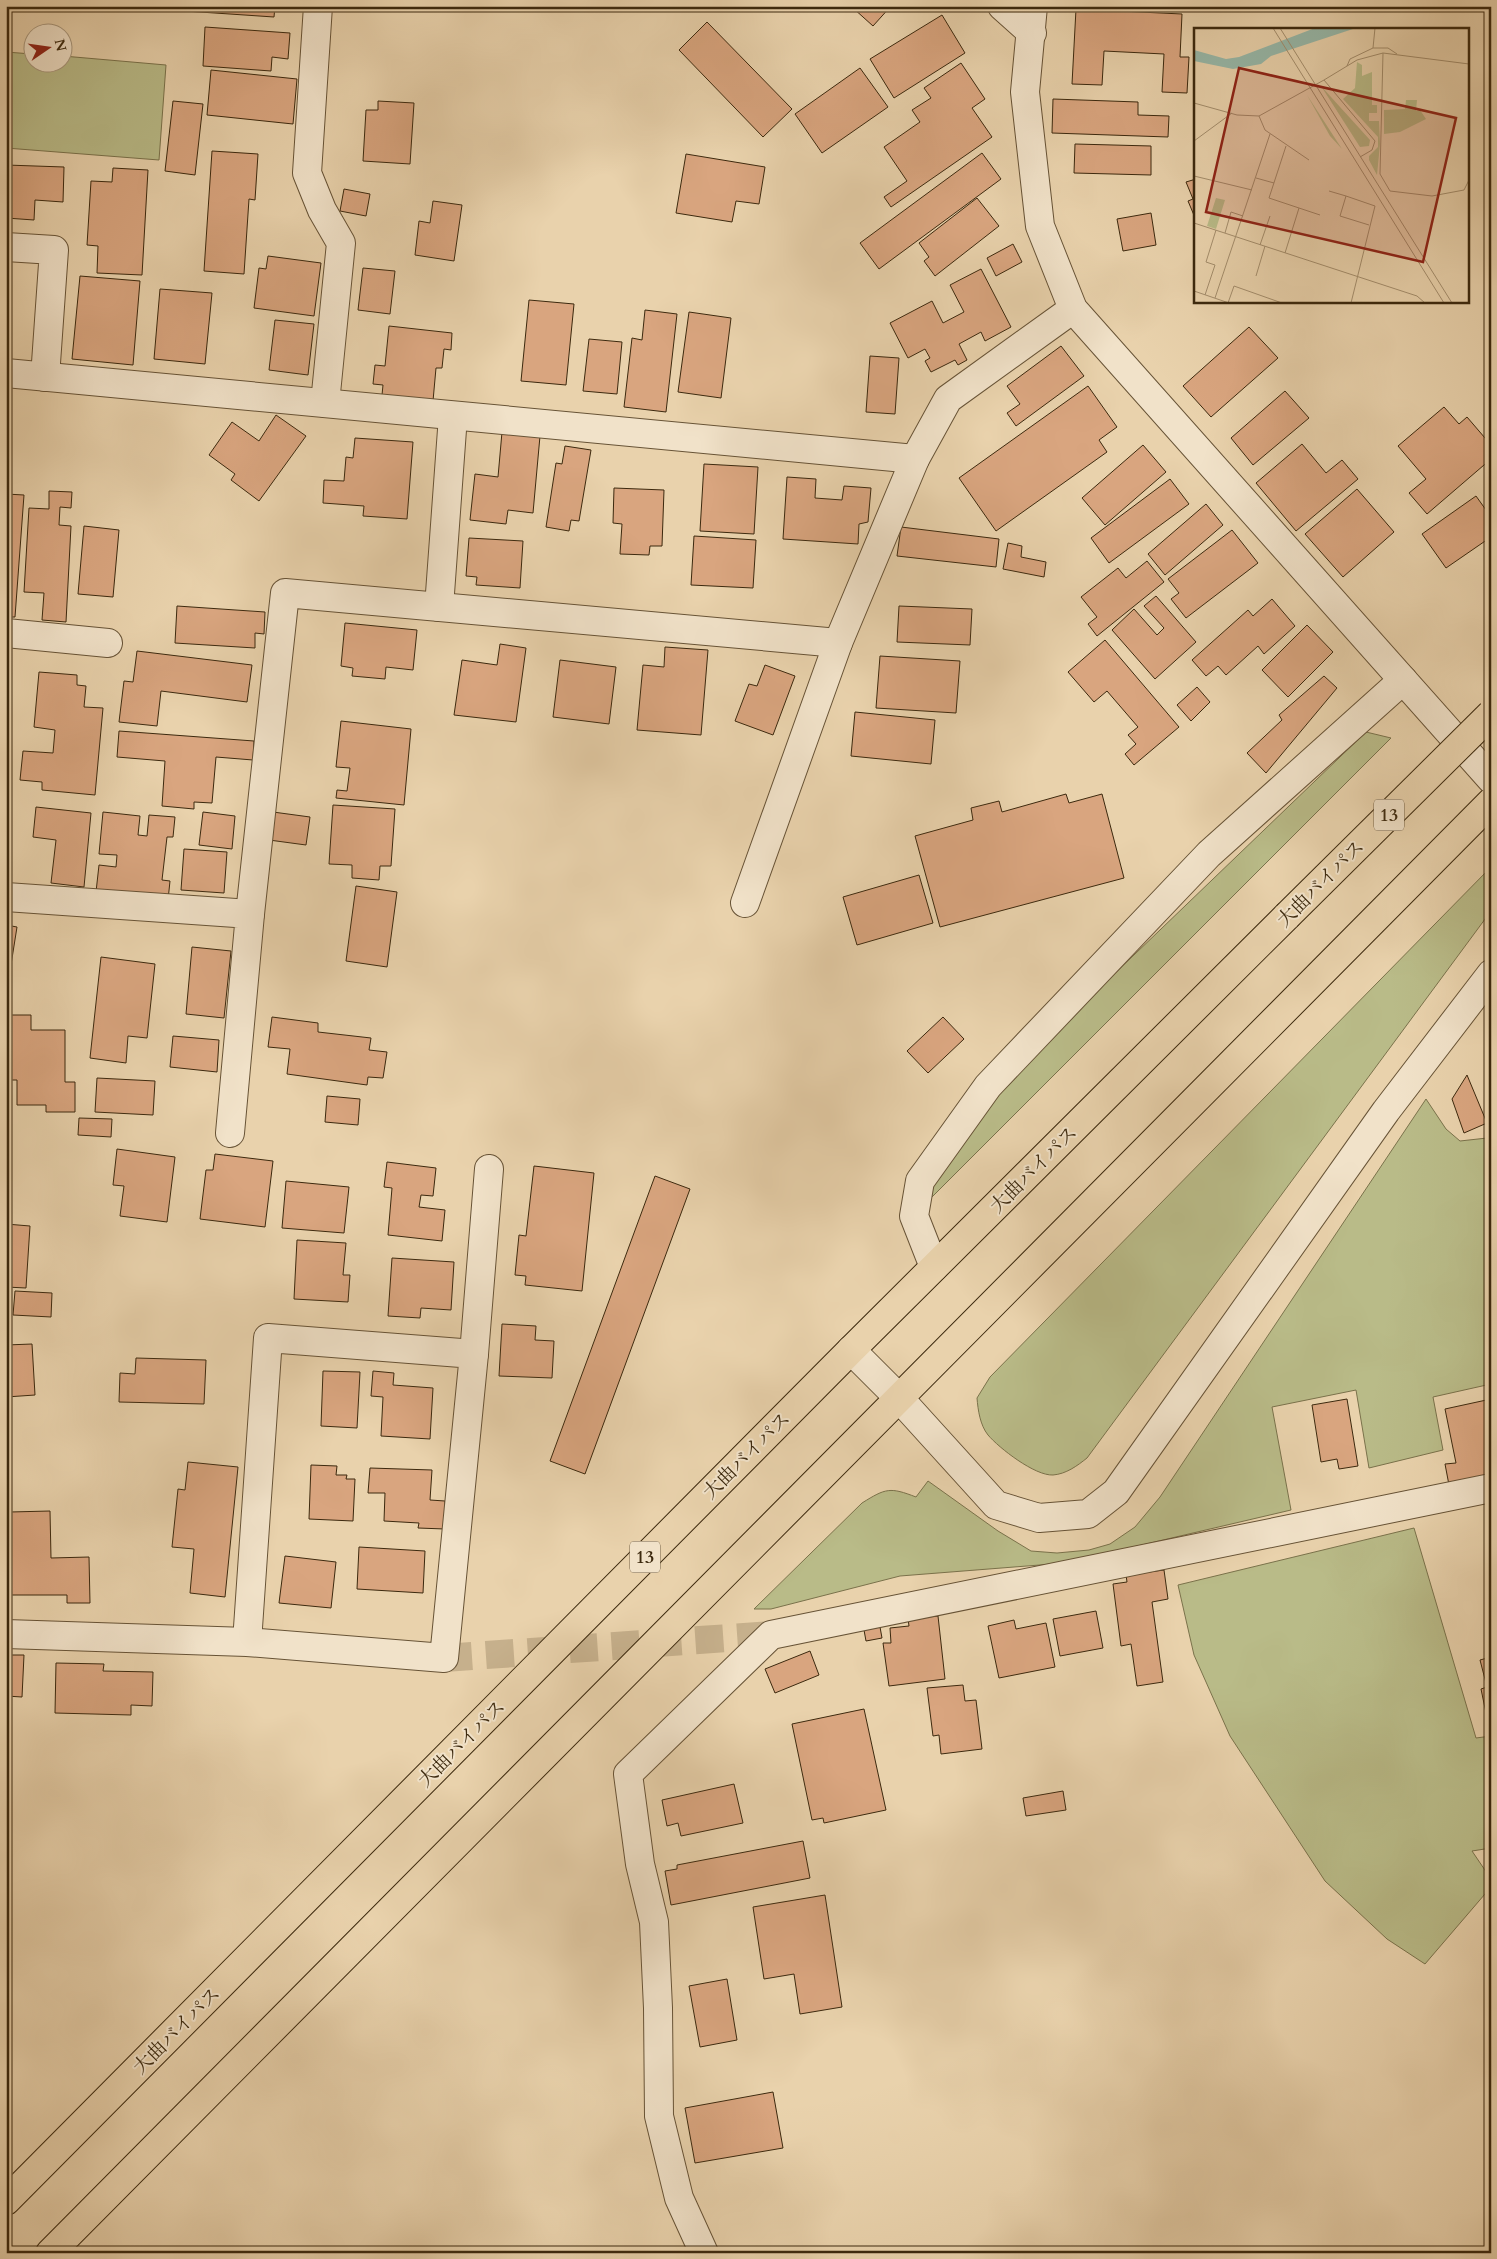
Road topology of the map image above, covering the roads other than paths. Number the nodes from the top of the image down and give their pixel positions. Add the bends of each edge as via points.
1 (318, 6) edge
2 (1002, 6) edge
3 (1034, 6) edge
4 (1032, 33) junction
5 (6, 247) edge
6 (1073, 309) junction
7 (6, 373) edge
8 (45, 377) junction
9 (324, 403) junction
10 (452, 416) junction
11 (916, 459) junction
12 (439, 607) junction
13 (6, 633) edge
14 (838, 642) junction
15 (108, 643) dead end
16 (1404, 680) junction
17 (1491, 714) edge
18 (1491, 779) edge
19 (1491, 802) edge
20 (6, 897) edge
21 (745, 903) dead end
22 (250, 914) junction
23 (1491, 974) edge
24 (230, 1133) dead end
25 (489, 1169) dead end
26 (934, 1268) junction
27 (851, 1350) junction
28 (474, 1354) junction
29 (899, 1398) junction
30 (1491, 1488) edge
31 (6, 1634) edge
32 (247, 1642) junction
33 (6, 2201) edge
34 (50, 2253) edge
35 (704, 2253) edge

1 - 9 street via 307,172 322,210 341,243
2 - 4 street
3 - 4 street
4 - 6 street via 1025,92 1040,226
5 - 8 street via 54,250
6 - 11 street via 948,398
6 - 16 street
7 - 8 street
8 - 9 street
9 - 10 street
10 - 11 street
10 - 12 street
11 - 14 street
12 - 14 street
12 - 22 street via 285,593
13 - 15 street
14 - 21 street
16 - 18 street
16 - 26 street via 1209,854 988,1086 920,1180 914,1216
17 - 26 highway, 大曲バイパス / 13, bridge
19 - 29 highway
20 - 22 street
22 - 24 street
23 - 29 street via 1386,1111 1116,1492 1088,1514 1039,1518 996,1505
25 - 28 street
26 - 27 highway, 大曲バイパス / 13
27 - 29 street
27 - 33 highway, 大曲バイパス / 13
28 - 32 street via 444,1658
28 - 32 street via 268,1338
29 - 34 highway
30 - 35 street via 771,1635 635,1767 628,1774 640,1864 654,1922 659,2116 678,2198
31 - 32 street

